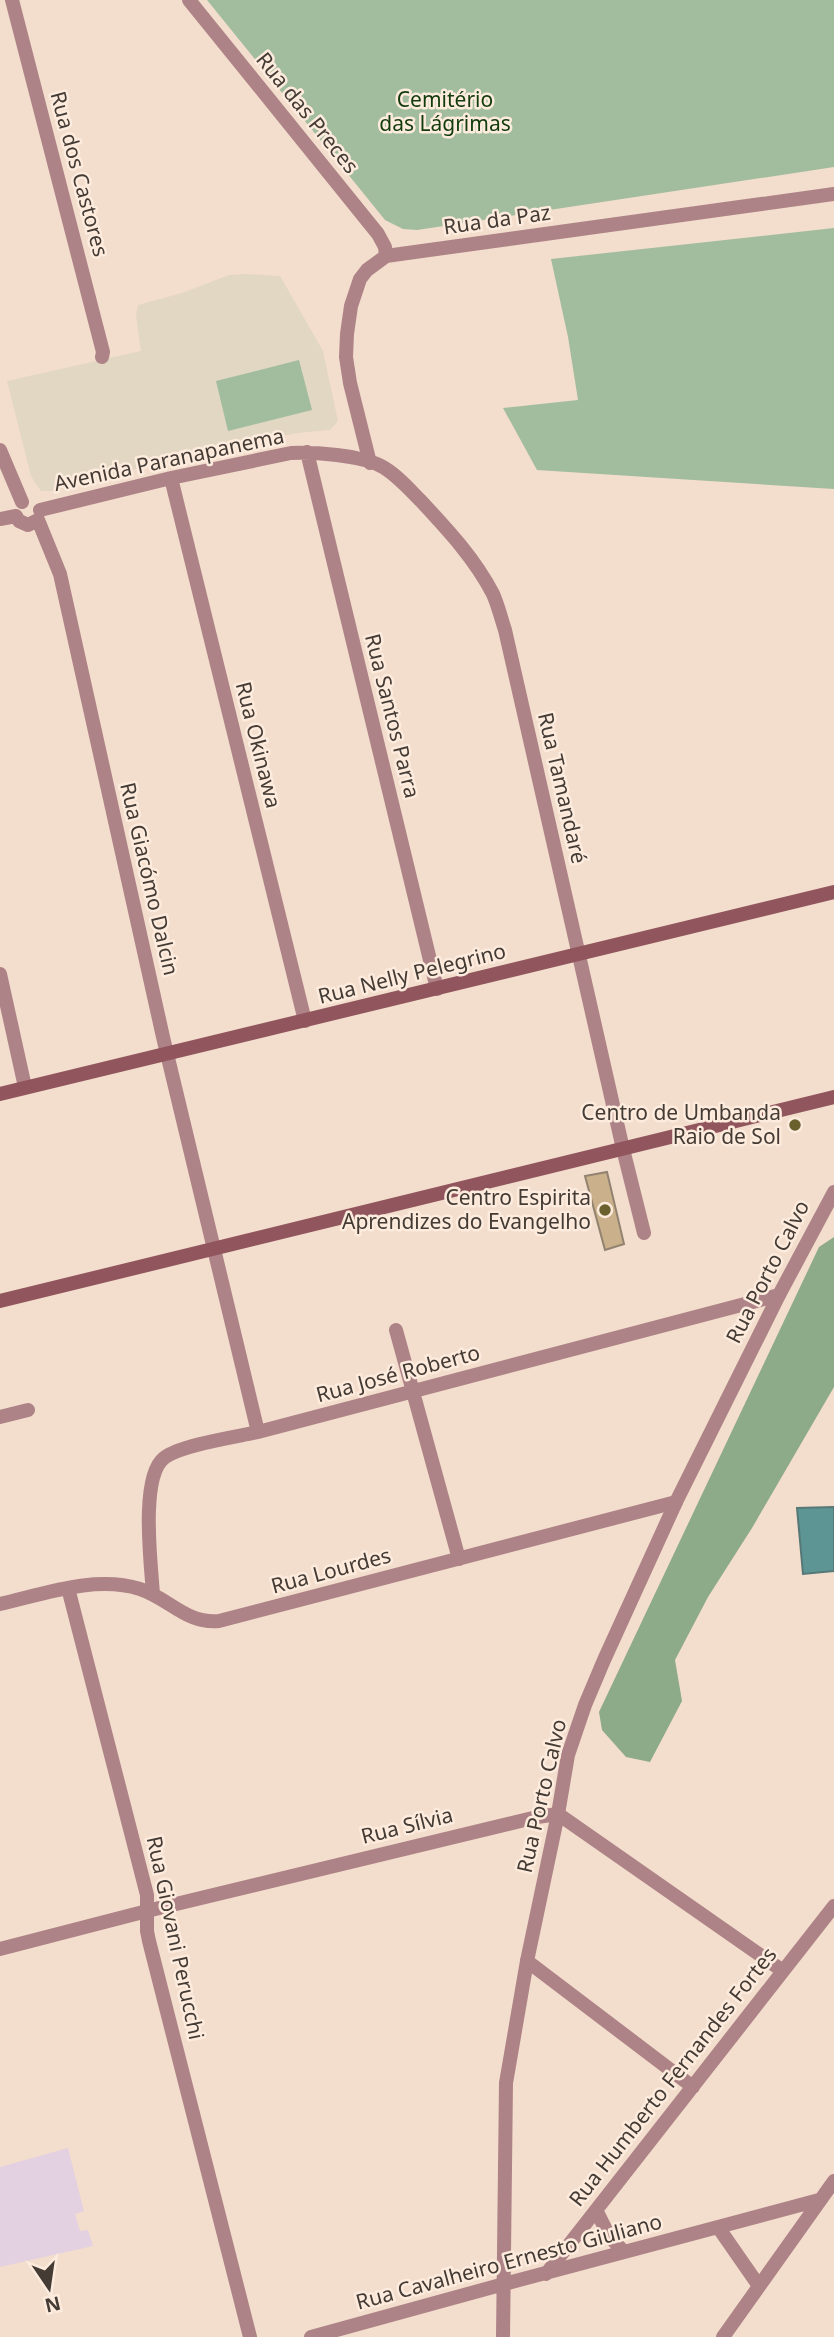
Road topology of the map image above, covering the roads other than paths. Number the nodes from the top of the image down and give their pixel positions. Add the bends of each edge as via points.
1 (12, 0) edge
2 (189, 0) edge
3 (834, 194) edge
4 (386, 257) junction
5 (102, 358) dead end
6 (0, 450) edge
7 (307, 452) junction
8 (370, 463) junction
9 (171, 478) junction
10 (19, 509) junction
11 (39, 515) junction
12 (0, 519) edge
13 (834, 892) edge
14 (579, 956) junction
15 (0, 974) edge
16 (437, 989) junction
17 (305, 1021) junction
18 (167, 1053) junction
19 (25, 1087) junction
20 (0, 1094) edge
21 (834, 1097) edge
22 (623, 1149) junction
23 (834, 1192) edge
24 (644, 1233) dead end
25 (215, 1249) junction
26 (779, 1295) junction
27 (0, 1301) edge
28 (396, 1330) dead end
29 (412, 1392) junction
30 (29, 1410) dead end
31 (0, 1417) edge
32 (258, 1432) junction
33 (676, 1502) junction
34 (459, 1559) junction
35 (68, 1588) junction
36 (153, 1594) junction
37 (0, 1604) edge
38 (558, 1814) junction
39 (834, 1906) edge
40 (147, 1911) junction
41 (0, 1949) edge
42 (527, 1961) junction
43 (782, 1971) junction
44 (693, 2087) junction
45 (834, 2180) edge
46 (819, 2200) junction
47 (596, 2210) junction
48 (718, 2227) junction
49 (624, 2252) junction
50 (546, 2274) junction
51 (504, 2284) junction
52 (759, 2286) junction
53 (250, 2337) edge
54 (311, 2337) edge
55 (503, 2337) edge
56 (723, 2337) edge

1 - 5 street, Rua dos Castores
2 - 4 street, Rua das Preces via 378,234
3 - 4 street, Rua da Paz
4 - 8 street via 360,279 347,334 350,383
6 - 10 street
7 - 8 street, Rua Tamandaré
7 - 9 street, Avenida Paranapanema
7 - 16 street, Rua Santos Parra
8 - 14 street, Rua Tamandaré via 405,486 443,524 475,563 494,596
9 - 11 street, Avenida Paranapanema
9 - 17 street, Rua Okinawa
10 - 11 street via 33,502
10 - 11 street via 23,524
10 - 12 street
11 - 18 street, Rua Giacómo Dalcin via 60,574
13 - 14 main road, Rua Nelly Pelegrino
14 - 16 main road, Rua Nelly Pelegrino
14 - 22 street, Rua Tamandaré
15 - 19 street
16 - 17 main road, Rua Nelly Pelegrino
17 - 18 main road, Rua Nelly Pelegrino
18 - 19 main road, Rua Nelly Pelegrino
18 - 25 street, Rua Giacómo Dalcin
19 - 20 main road, Rua Nelly Pelegrino
21 - 22 main road
22 - 24 street, Rua Tamandaré
22 - 25 main road
23 - 26 street, Rua Porto Calvo
25 - 27 main road
25 - 32 street, Rua Giacómo Dalcin
26 - 29 street, Rua José Roberto
26 - 33 street, Rua Porto Calvo
28 - 29 street
29 - 32 street, Rua José Roberto
29 - 34 street
30 - 31 street
32 - 36 street, Rua José Roberto via 186,1448 159,1463 149,1500
33 - 34 street, Rua Lourdes
33 - 38 street, Rua Porto Calvo via 585,1705 568,1755
34 - 36 street, Rua Lourdes via 219,1621 198,1621
35 - 36 street, Rua Lourdes via 103,1584
35 - 37 street, Rua Lourdes
35 - 40 street, Rua Giovani Perucchi via 147,1895
38 - 40 street, Rua Sílvia
38 - 42 street, Rua Porto Calvo
38 - 43 street
39 - 43 street, Rua Humberto Fernandes Fortes
40 - 41 street, Rua Sílvia
40 - 53 street, Rua Giovani Perucchi via 149,1941
42 - 44 street
42 - 51 street, Rua Porto Calvo via 506,2083
43 - 44 street, Rua Humberto Fernandes Fortes
44 - 47 street, Rua Humberto Fernandes Fortes
45 - 46 street
46 - 48 street, Rua Cavalheiro Ernesto Giuliano
46 - 52 street
47 - 49 street via 609,2236
47 - 50 street, Rua Humberto Fernandes Fortes
48 - 49 street, Rua Cavalheiro Ernesto Giuliano
48 - 52 street
49 - 50 street, Rua Cavalheiro Ernesto Giuliano
50 - 51 street, Rua Cavalheiro Ernesto Giuliano
51 - 54 street, Rua Cavalheiro Ernesto Giuliano
51 - 55 street, Rua Porto Calvo
52 - 56 street

